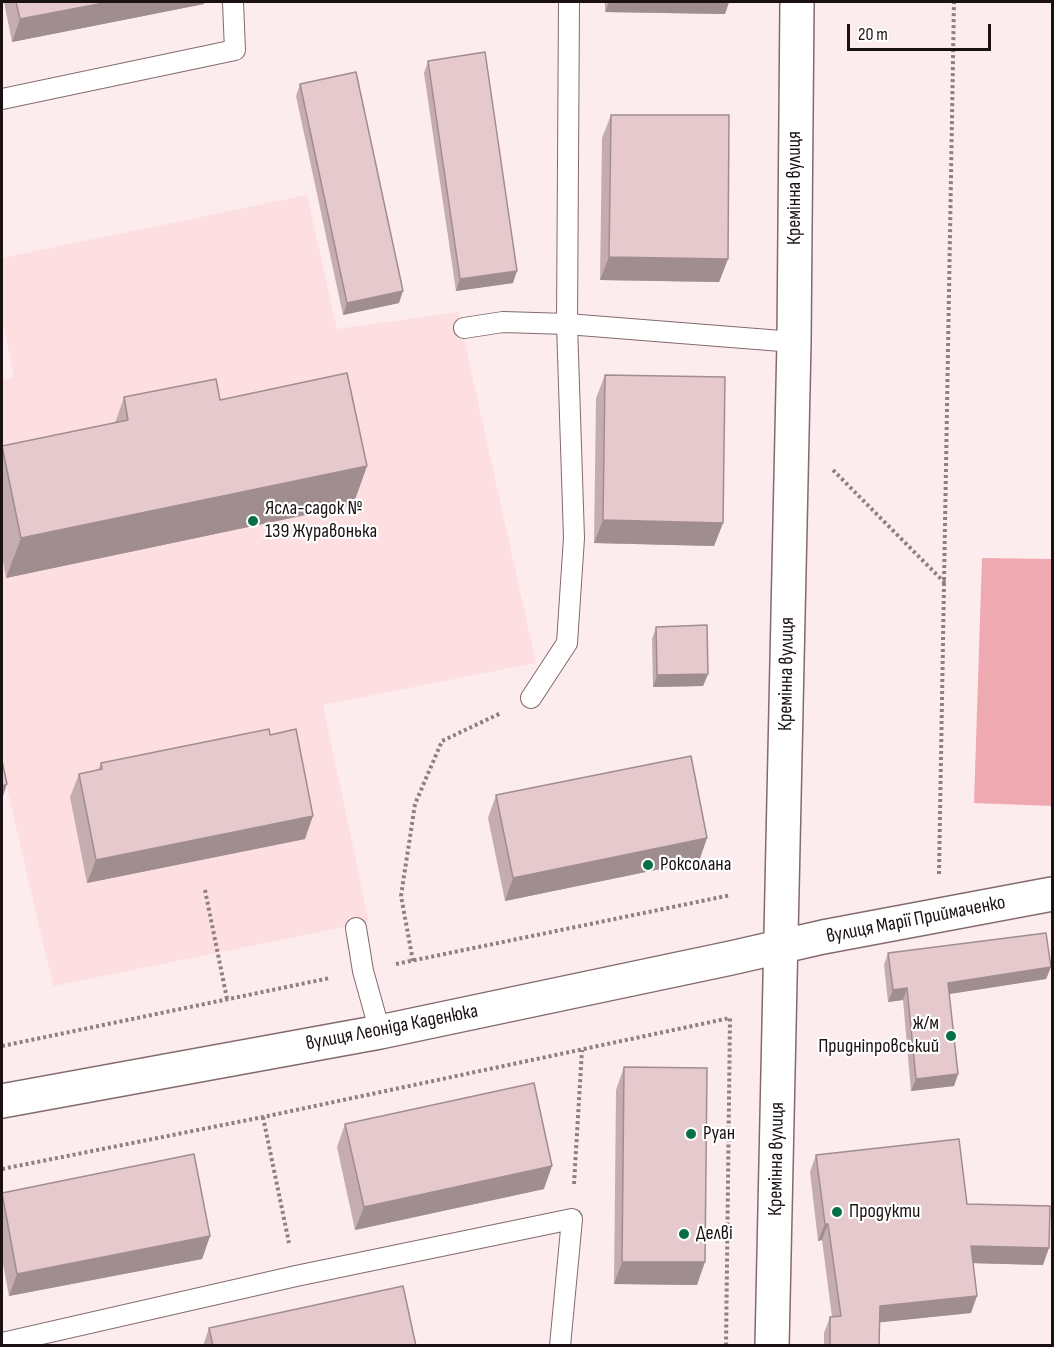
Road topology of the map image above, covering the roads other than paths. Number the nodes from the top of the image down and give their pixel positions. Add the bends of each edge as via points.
1 (233, 2) edge
2 (569, 2) edge
3 (797, 2) edge
4 (2, 99) edge
5 (567, 324) junction
6 (464, 328) dead end
7 (794, 342) junction
8 (531, 698) road end
9 (1053, 894) edge
10 (356, 928) dead end
11 (780, 946) junction
12 (380, 1032) junction
13 (2, 1101) edge
14 (2, 1343) edge
15 (560, 1346) edge
16 (772, 1346) edge

1 - 4 lane via 235,50
2 - 5 lane
3 - 7 street, Кремінна вулиця
5 - 6 lane via 502,322
5 - 7 lane
5 - 8 lane via 574,537 567,643
7 - 11 street, Кремінна вулиця
9 - 11 street, вулиця Марії Приймаченко
10 - 12 lane
11 - 12 street, вулиця Леоніда Каденюка
11 - 16 street, Кремінна вулиця
12 - 13 street, вулиця Леоніда Каденюка
14 - 15 lane via 572,1219

